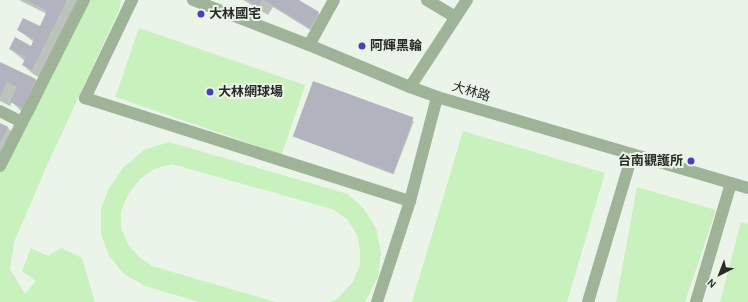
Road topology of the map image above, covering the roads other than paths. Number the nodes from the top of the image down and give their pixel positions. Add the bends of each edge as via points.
1 (84, 0) edge
2 (132, 0) edge
3 (193, 0) edge
4 (334, 0) edge
5 (427, 0) edge
6 (467, 0) edge
7 (455, 17) junction
8 (309, 45) junction
9 (410, 88) junction
10 (438, 97) junction
11 (0, 111) edge
12 (22, 122) junction
13 (632, 154) junction
14 (0, 166) edge
15 (731, 183) junction
16 (748, 188) edge
17 (410, 201) junction
18 (377, 302) edge
19 (588, 302) edge
20 (696, 302) edge

1 - 12 street
2 - 17 street via 86,98
3 - 8 street, 大林路
4 - 8 street
5 - 7 street
6 - 7 street
7 - 9 street
8 - 9 street, 大林路
9 - 10 street, 大林路
10 - 13 street, 大林路
10 - 17 street
11 - 12 street
12 - 14 street
13 - 15 street, 大林路
13 - 19 street
15 - 16 street, 大林路
15 - 20 street
17 - 18 street

